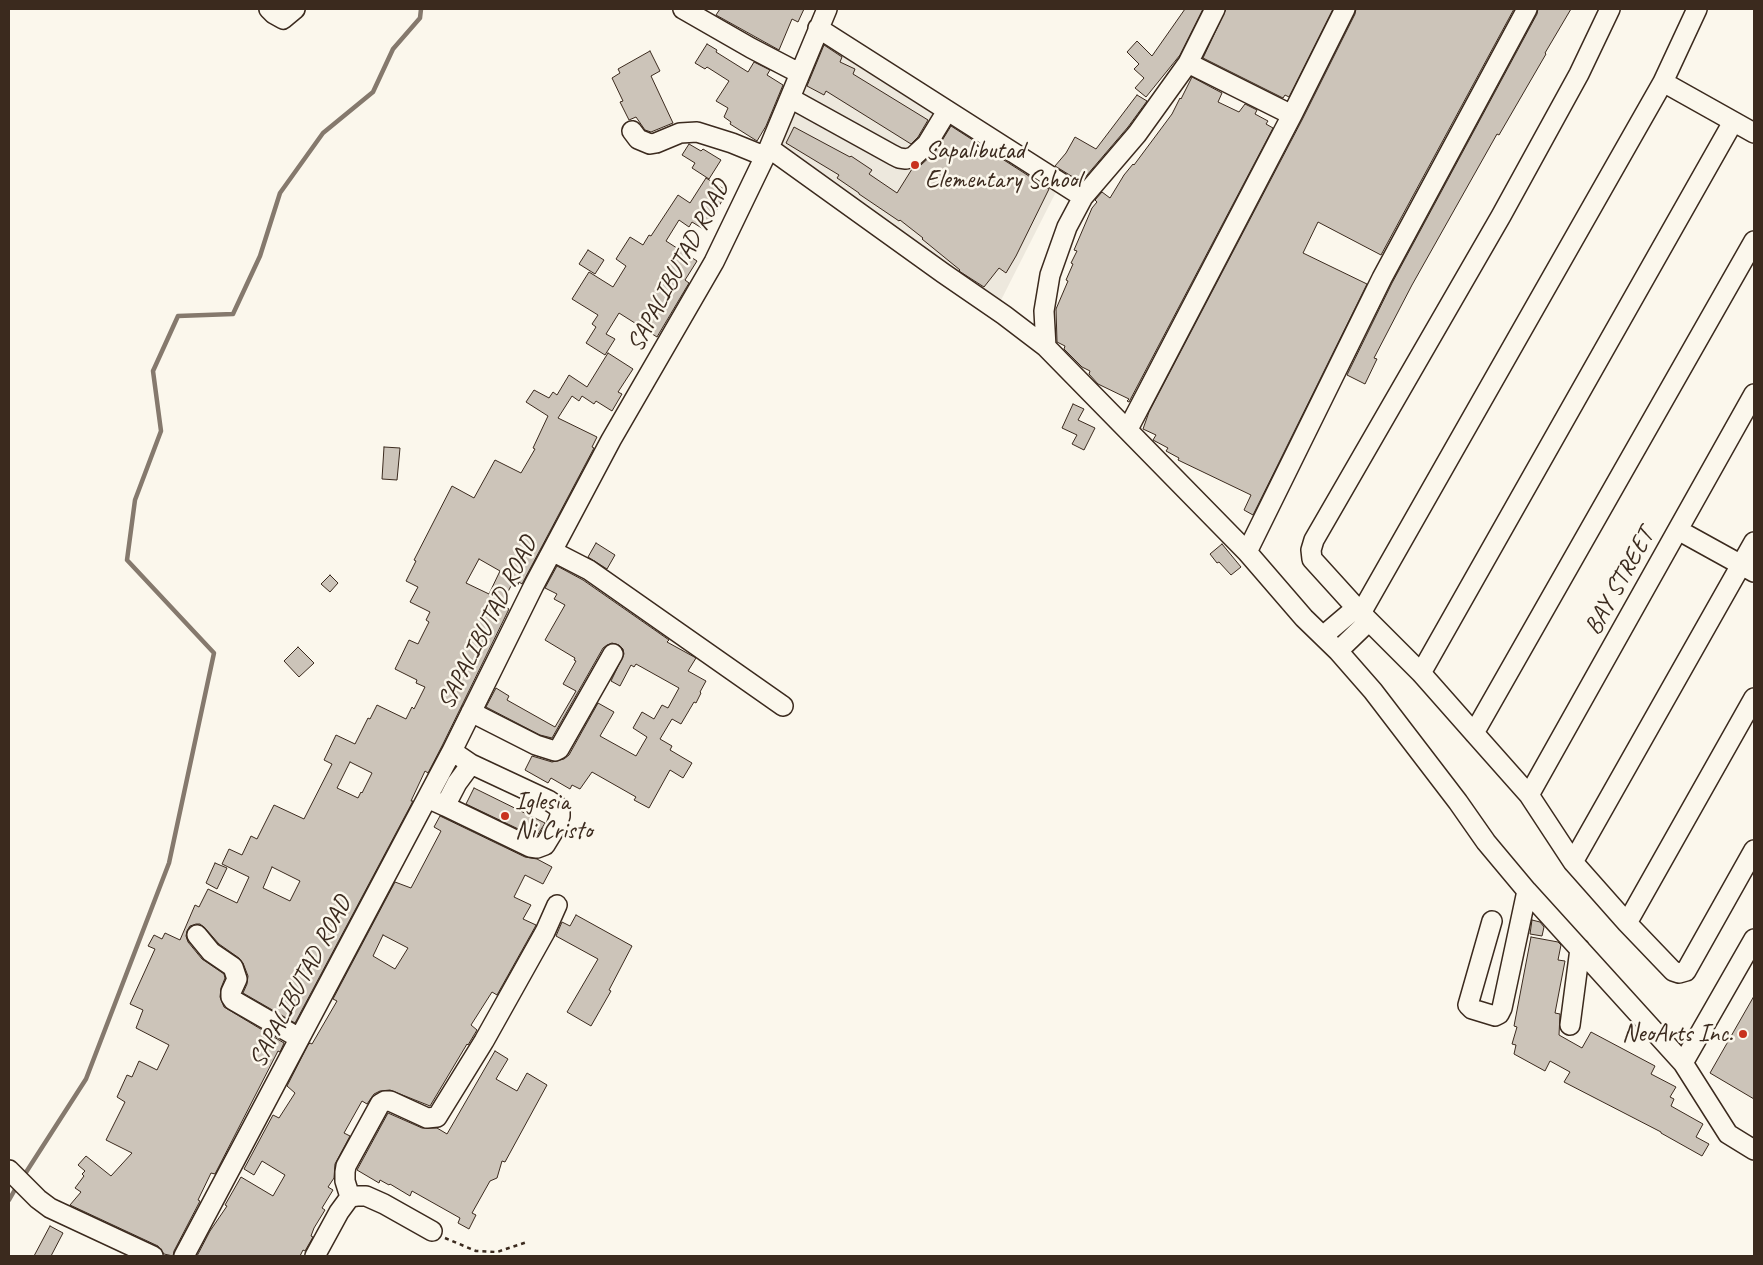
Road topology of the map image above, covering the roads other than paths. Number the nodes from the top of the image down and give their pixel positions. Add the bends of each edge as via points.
1 (269, 9) edge
2 (295, 9) edge
3 (683, 9) edge
4 (827, 9) edge
5 (1216, 9) edge
6 (1345, 9) edge
7 (1527, 9) edge
8 (1610, 9) edge
9 (1697, 9) edge
10 (818, 28) junction
11 (1188, 63) junction
12 (799, 73) junction
13 (1663, 82) junction
14 (790, 98) junction
15 (947, 111) junction
16 (1292, 115) junction
17 (1733, 122) junction
18 (632, 131) dead end
19 (1754, 133) edge
20 (766, 152) junction
21 (1083, 197) junction
22 (1754, 241) edge
23 (1046, 347) junction
24 (1754, 394) edge
25 (1128, 429) junction
26 (1678, 530) junction
27 (1754, 542) edge
28 (552, 551) junction
29 (1246, 552) junction
30 (1748, 568) edge
31 (1362, 614) junction
32 (1324, 636) junction
33 (1338, 651) junction
34 (613, 654) dead end
35 (1421, 672) junction
36 (1754, 698) edge
37 (784, 706) dead end
38 (471, 712) junction
39 (1474, 733) junction
40 (452, 751) junction
41 (471, 764) junction
42 (1528, 795) junction
43 (426, 798) junction
44 (444, 806) junction
45 (1754, 850) edge
46 (1573, 862) junction
47 (1527, 891) junction
48 (558, 905) dead end
49 (1492, 921) dead end
50 (1628, 923) junction
51 (197, 935) dead end
52 (1754, 939) edge
53 (1580, 949) junction
54 (1570, 1025) dead end
55 (299, 1038) junction
56 (1683, 1063) junction
57 (1754, 1150) edge
58 (16, 1177) edge
59 (350, 1197) junction
60 (432, 1231) road end
61 (153, 1256) edge
62 (184, 1256) edge
63 (316, 1256) edge

1 - 2 street via 283,19
3 - 12 street
4 - 10 street, SAPALIBUTAD ROAD
5 - 11 street
6 - 16 street
7 - 29 street via 1382,278
8 - 31 street via 1579,74 1501,216 1314,540 1312,559
9 - 13 street
10 - 12 street, SAPALIBUTAD ROAD
10 - 15 street
11 - 16 street
11 - 21 street via 1138,134
12 - 14 street, SAPALIBUTAD ROAD
13 - 17 street
13 - 31 street
14 - 15 street via 893,155 906,159 913,157 926,144
14 - 20 street, SAPALIBUTAD ROAD
15 - 21 street
16 - 25 street
17 - 19 street
17 - 35 street
18 - 20 street via 638,139 650,144 680,133 697,132
20 - 23 street
20 - 28 street, SAPALIBUTAD ROAD via 714,262 611,440
21 - 23 street via 1067,226 1050,275 1044,311
22 - 39 street
23 - 25 street
24 - 26 street, BAY STREET
25 - 29 street
26 - 30 street
26 - 42 street, BAY STREET
27 - 30 street
28 - 37 street via 588,570
28 - 38 street, SAPALIBUTAD ROAD
29 - 32 street
30 - 46 street
31 - 32 street
31 - 33 street
31 - 35 street
32 - 33 street
33 - 47 street via 1373,691 1486,842
34 - 38 street via 560,749 555,751 536,745
35 - 39 street
36 - 50 street
38 - 40 street, SAPALIBUTAD ROAD
39 - 42 street
40 - 41 street
40 - 43 street, SAPALIBUTAD ROAD
41 - 44 street
41 - 44 street via 557,806 560,816 556,827 544,845 530,847
42 - 46 street
43 - 44 street
43 - 55 street, SAPALIBUTAD ROAD
45 - 50 street via 1686,971 1673,971
46 - 50 street
47 - 49 street via 1502,1008 1495,1016 1468,1005
47 - 53 street
48 - 59 street via 484,1040 437,1117 427,1118 390,1101 380,1104 344,1172
51 - 55 street via 211,952 233,967 237,979 231,992 233,1000
52 - 56 street
53 - 54 street
53 - 56 street
55 - 62 street, SAPALIBUTAD ROAD
56 - 57 street via 1728,1134
58 - 61 street via 50,1208
59 - 60 street via 373,1198
59 - 63 street via 334,1219

